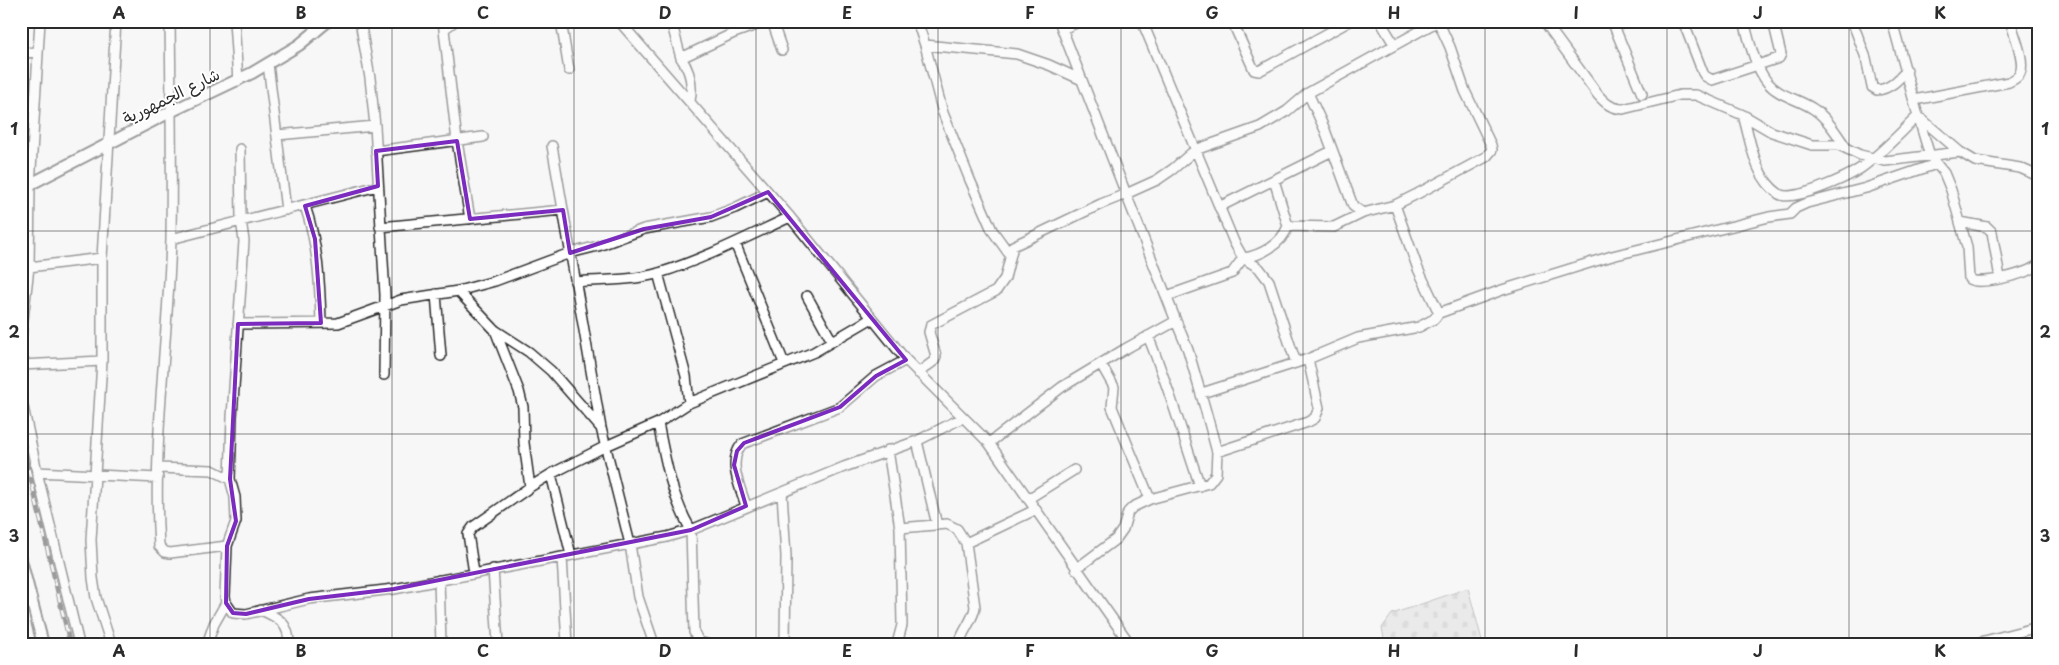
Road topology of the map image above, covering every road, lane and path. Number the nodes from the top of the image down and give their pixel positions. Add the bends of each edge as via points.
1 (40, 21) edge
2 (116, 21) edge
3 (156, 21) edge
4 (234, 21) edge
5 (313, 21) edge
6 (328, 21) edge
7 (360, 21) edge
8 (455, 21) edge
9 (561, 21) edge
10 (619, 21) edge
11 (671, 21) edge
12 (730, 21) edge
13 (768, 21) edge
14 (916, 21) edge
15 (1081, 21) edge
16 (1142, 21) edge
17 (1232, 21) edge
18 (1350, 21) edge
19 (1380, 21) edge
20 (1438, 21) edge
21 (1544, 21) edge
22 (1612, 21) edge
23 (1683, 21) edge
24 (1744, 21) edge
25 (1773, 21) edge
26 (1852, 21) edge
27 (1892, 21) edge
28 (2010, 21) edge
29 (171, 22) edge
30 (443, 25) edge
31 (1060, 25) edge
32 (315, 33) junction
33 (734, 33) junction
34 (1394, 44) junction
35 (925, 45) junction
36 (782, 50) dead end
37 (38, 52) junction
38 (21, 53) edge
39 (681, 58) junction
40 (268, 64) junction
41 (1758, 64) junction
42 (570, 70) dead end
43 (1907, 70) junction
44 (238, 80) junction
45 (1082, 80) junction
46 (1308, 93) junction
47 (1642, 94) dead end
48 (1914, 100) junction
49 (690, 102) junction
50 (170, 112) junction
51 (1744, 116) junction
52 (1918, 116) junction
53 (375, 126) junction
54 (277, 135) junction
55 (483, 137) dead end
56 (457, 141) junction
57 (108, 144) junction
58 (552, 146) dead end
59 (240, 149) dead end
60 (1847, 149) junction
61 (1195, 150) junction
62 (376, 151) junction
63 (1332, 151) junction
64 (1960, 152) junction
65 (1930, 156) junction
66 (1872, 158) junction
67 (1936, 164) junction
68 (2038, 176) edge
69 (1274, 180) junction
70 (378, 186) junction
71 (25, 188) edge
72 (768, 192) junction
73 (1126, 194) junction
74 (1395, 205) junction
75 (305, 206) junction
76 (1219, 207) junction
77 (286, 210) junction
78 (563, 210) junction
79 (1363, 213) junction
80 (790, 217) junction
81 (470, 219) junction
82 (241, 220) junction
83 (1960, 222) junction
84 (1288, 226) junction
85 (380, 227) junction
86 (170, 239) junction
87 (735, 243) junction
88 (570, 253) junction
89 (1010, 255) junction
90 (102, 258) junction
91 (1243, 258) junction
92 (2038, 265) edge
93 (29, 267) junction
94 (658, 274) junction
95 (2000, 278) junction
96 (575, 282) junction
97 (458, 291) junction
98 (436, 294) junction
99 (807, 296) dead end
100 (1167, 296) junction
101 (385, 305) junction
102 (1439, 313) junction
103 (872, 318) junction
104 (1176, 321) junction
105 (321, 323) junction
106 (238, 324) junction
107 (494, 330) junction
108 (1148, 336) junction
109 (21, 338) edge
110 (832, 341) junction
111 (442, 356) dead end
112 (1308, 359) junction
113 (906, 360) junction
114 (102, 361) junction
115 (784, 363) junction
116 (1296, 363) junction
117 (1102, 364) junction
118 (21, 365) edge
119 (918, 373) junction
120 (384, 375) dead end
121 (1202, 393) junction
122 (21, 397) edge
123 (688, 402) junction
124 (962, 418) junction
125 (658, 423) junction
126 (601, 428) junction
127 (917, 441) junction
128 (989, 443) junction
129 (606, 446) junction
130 (888, 450) junction
131 (1217, 452) junction
132 (158, 468) junction
133 (1074, 470) dead end
134 (37, 472) junction
135 (551, 474) junction
136 (95, 475) junction
137 (158, 478) junction
138 (230, 479) junction
139 (530, 486) junction
140 (1200, 486) junction
141 (782, 493) junction
142 (1028, 499) junction
143 (1150, 499) junction
144 (746, 506) junction
145 (1035, 510) junction
146 (937, 525) junction
147 (900, 528) junction
148 (691, 530) junction
149 (966, 543) junction
150 (630, 544) junction
151 (226, 546) junction
152 (567, 556) junction
153 (21, 560) edge
154 (493, 569) junction
155 (1076, 569) junction
156 (474, 573) junction
157 (439, 580) junction
158 (226, 604) junction
159 (261, 610) junction
160 (2038, 628) edge
161 (43, 644) edge
162 (79, 644) edge
163 (111, 644) edge
164 (207, 644) edge
165 (289, 644) edge
166 (441, 644) edge
167 (498, 644) edge
168 (567, 644) edge
169 (654, 644) edge
170 (708, 644) edge
171 (785, 644) edge
172 (897, 644) edge
173 (959, 644) edge
174 (1130, 644) edge
175 (1973, 644) edge

1 - 37 street
2 - 57 street
3 - 29 street
4 - 44 street
5 - 32 street
6 - 32 main road, شارع الجمهورية
7 - 53 street
8 - 30 street
9 - 42 street
10 - 49 street
11 - 39 street
12 - 33 street
13 - 33 street
13 - 36 street via 773,24
14 - 35 street
15 - 31 street
16 - 61 street
17 - 18 street via 1254,70 1260,71
19 - 34 street
20 - 34 street
20 - 74 street via 1492,150 1466,169
21 - 51 street via 1607,105 1623,109 1680,95 1696,96
22 - 47 street
23 - 41 street via 1708,79
24 - 41 street
25 - 41 street via 1781,54 1776,60
26 - 43 street via 1866,58 1872,87 1884,90
27 - 43 street
28 - 48 street via 2022,61 2018,76 2010,82
29 - 50 street
30 - 56 street
31 - 45 street
32 - 40 main road, شارع الجمهورية
33 - 39 street
34 - 46 street
35 - 45 street via 1017,54
35 - 89 street via 943,113 970,180 992,230
37 - 38 street
37 - 71 street
39 - 49 street via 691,77
40 - 44 main road, شارع الجمهورية
40 - 54 street
41 - 60 street via 1769,84 1779,93 1814,109
43 - 48 street
44 - 50 main road, شارع الجمهورية
45 - 73 street
46 - 61 street via 1287,112 1260,127
46 - 63 street
48 - 52 street
49 - 72 street
50 - 57 main road, شارع الجمهورية
50 - 86 street
51 - 60 street via 1784,137 1812,145 1833,144
51 - 66 street via 1762,176 1784,196 1816,189 1850,174
52 - 64 street
52 - 65 street
52 - 66 street
53 - 54 street
53 - 62 street
54 - 77 street
55 - 56 street
56 - 62 street
56 - 81 street
57 - 71 main road, شارع الجمهورية
57 - 90 street
58 - 78 street
59 - 82 street
60 - 66 street
61 - 73 street via 1165,175
61 - 76 street
62 - 70 street
63 - 69 street
63 - 79 street via 1353,206
64 - 65 street
64 - 68 street via 1975,161 2020,168
65 - 66 street
65 - 67 street
67 - 83 street via 1947,180
67 - 102 street via 1807,203 1790,214 1612,256
69 - 76 street
69 - 84 street
70 - 75 street
70 - 85 street
71 - 93 street
72 - 80 street
72 - 88 street via 711,217 644,229
73 - 89 street via 1015,245
73 - 100 street
74 - 79 street
74 - 102 street via 1418,269
75 - 77 street
75 - 105 street via 316,246
76 - 91 street
77 - 82 street
78 - 81 street
78 - 88 street
79 - 84 street via 1334,227
80 - 87 street
80 - 103 street
81 - 85 street
82 - 86 street
82 - 106 street via 244,241
83 - 95 street via 1987,227 1992,232
83 - 95 street via 1967,247 1969,278 1974,281
84 - 91 street via 1264,252
85 - 101 street
86 - 132 street
87 - 94 street
87 - 115 street
88 - 96 street
88 - 97 street
89 - 119 street via 1004,278 996,290 931,325 929,332 936,356
90 - 93 street
90 - 114 street
91 - 100 street via 1232,273
91 - 116 street via 1259,268 1269,281
92 - 95 street via 2025,273
93 - 109 street
94 - 96 street
94 - 123 street via 686,376
96 - 126 street
97 - 98 street
97 - 107 street
98 - 101 street
98 - 111 street
99 - 110 street
100 - 104 street
101 - 105 street via 338,323
101 - 120 street
102 - 112 street via 1434,320 1419,327 1369,335
103 - 110 street
103 - 113 street
104 - 108 street
104 - 121 street
105 - 106 street
106 - 138 street
107 - 126 street via 529,352 551,371
107 - 139 street via 523,407
108 - 117 street
108 - 140 street via 1168,385
110 - 115 street
112 - 116 street
112 - 131 street via 1319,408 1316,418
113 - 119 street
113 - 144 street via 876,376 840,407 742,444 734,465
114 - 118 street
114 - 136 street
115 - 123 street
116 - 121 street
117 - 128 street via 1062,388
117 - 143 street via 1114,387 1112,407
119 - 124 street
121 - 131 street
122 - 134 street
123 - 125 street
124 - 127 street
124 - 128 street
125 - 129 street
125 - 148 street via 665,463
126 - 129 street
127 - 130 street
127 - 146 street
128 - 142 street
129 - 135 street
129 - 150 street
130 - 141 street
130 - 147 street
131 - 140 street via 1218,466 1213,480
132 - 137 street
132 - 138 street via 212,470
133 - 142 street
134 - 136 street
134 - 162 street
135 - 139 street
135 - 152 street
136 - 137 street
136 - 163 street via 91,526 93,578
137 - 151 street via 161,550 176,553
138 - 151 street via 236,521
139 - 156 street via 468,534
140 - 143 street
141 - 144 street
141 - 171 street via 786,556
142 - 145 street
143 - 155 street via 1130,509 1116,539
144 - 148 street
145 - 149 street
145 - 155 street
146 - 147 street
146 - 149 street via 955,527
147 - 172 street via 902,625
148 - 150 street
148 - 170 street via 694,632 698,642
149 - 173 street via 975,607
150 - 152 street
150 - 169 street via 638,598
151 - 158 street
152 - 154 street
152 - 168 street
153 - 161 main road
154 - 156 street
154 - 167 street
155 - 174 street
156 - 157 street
157 - 159 street via 394,590 309,599
157 - 166 street
158 - 159 street via 238,615
158 - 164 street
159 - 165 street via 284,624
160 - 175 street

